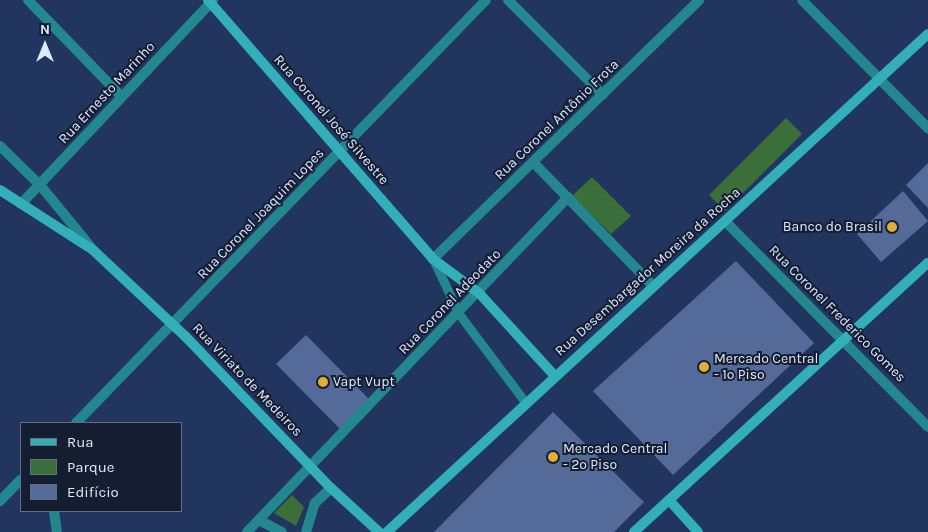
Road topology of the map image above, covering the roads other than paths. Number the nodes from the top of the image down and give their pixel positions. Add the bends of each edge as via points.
1 (28, 0) edge
2 (486, 0) edge
3 (508, 0) edge
4 (699, 0) edge
5 (802, 0) edge
6 (211, 1) edge
7 (928, 34) edge
8 (881, 80) junction
9 (603, 95) junction
10 (121, 96) junction
11 (928, 128) edge
12 (0, 146) edge
13 (342, 151) junction
14 (534, 163) junction
15 (40, 185) junction
16 (0, 190) edge
17 (568, 197) junction
18 (21, 204) junction
19 (725, 221) junction
20 (93, 250) junction
21 (433, 259) junction
22 (928, 263) edge
23 (653, 286) junction
24 (479, 293) junction
25 (459, 314) junction
26 (173, 324) junction
27 (845, 341) junction
28 (554, 375) junction
29 (526, 402) junction
30 (77, 422) edge
31 (928, 427) edge
32 (310, 465) junction
33 (20, 481) edge
34 (331, 488) junction
35 (669, 500) junction
36 (0, 501) edge
37 (54, 512) edge
38 (259, 520) junction
39 (57, 532) edge
40 (247, 532) edge
41 (282, 532) edge
42 (306, 532) edge
43 (379, 532) edge
44 (387, 532) edge
45 (634, 532) edge
46 (698, 532) edge

1 - 10 street
2 - 13 street, Rua Coronel Joaquim Lopes
3 - 9 street
4 - 9 street, Rua Coronel Antônio Frota
5 - 8 street
6 - 10 street, Rua Ernesto Marinho
6 - 13 main road, Rua Coronel José Silvestre
7 - 8 main road, Rua Desembargador Moreira da Rocha
8 - 11 street
8 - 19 main road, Rua Desembargador Moreira da Rocha
9 - 14 street, Rua Coronel Antônio Frota
10 - 15 street, Rua Ernesto Marinho
12 - 15 street, Rua Viriato de Medeiros
13 - 21 main road, Rua Coronel José Silvestre
13 - 26 street, Rua Coronel Joaquim Lopes
14 - 17 street
14 - 21 street, Rua Coronel Antônio Frota
15 - 18 street, Rua Ernesto Marinho
15 - 20 street, Rua Viriato de Medeiros
16 - 18 main road, Rua Viriato de Medeiros
17 - 23 street
17 - 24 street, Rua Coronel Adeodato
18 - 20 main road, Rua Viriato de Medeiros
19 - 23 main road, Rua Desembargador Moreira da Rocha
19 - 27 street, Rua Coronel Frederico Gomes
20 - 26 main road, Rua Viriato de Medeiros
21 - 24 main road, Rua Coronel José Silvestre
21 - 25 lane, Rua Coronel José Silvestre
22 - 27 main road
23 - 28 main road, Rua Desembargador Moreira da Rocha
24 - 25 street, Rua Coronel Adeodato
24 - 28 main road, Rua Coronel José Silvestre
25 - 29 lane, Rua Coronel José Silvestre
25 - 32 street, Rua Coronel Adeodato
26 - 30 street, Rua Coronel Joaquim Lopes
26 - 32 main road, Rua Viriato de Medeiros
27 - 31 street, Rua Coronel Frederico Gomes
27 - 35 main road
28 - 29 main road, Rua Desembargador Moreira da Rocha
29 - 44 main road, Rua Desembargador Moreira da Rocha
32 - 34 main road, Rua Viriato de Medeiros
32 - 38 street, Rua Coronel Adeodato
33 - 36 street
34 - 42 street via 314,503
34 - 43 main road, Rua Viriato de Medeiros
35 - 45 main road
35 - 46 main road
37 - 39 street
38 - 40 street, Rua Coronel Adeodato
38 - 41 street

